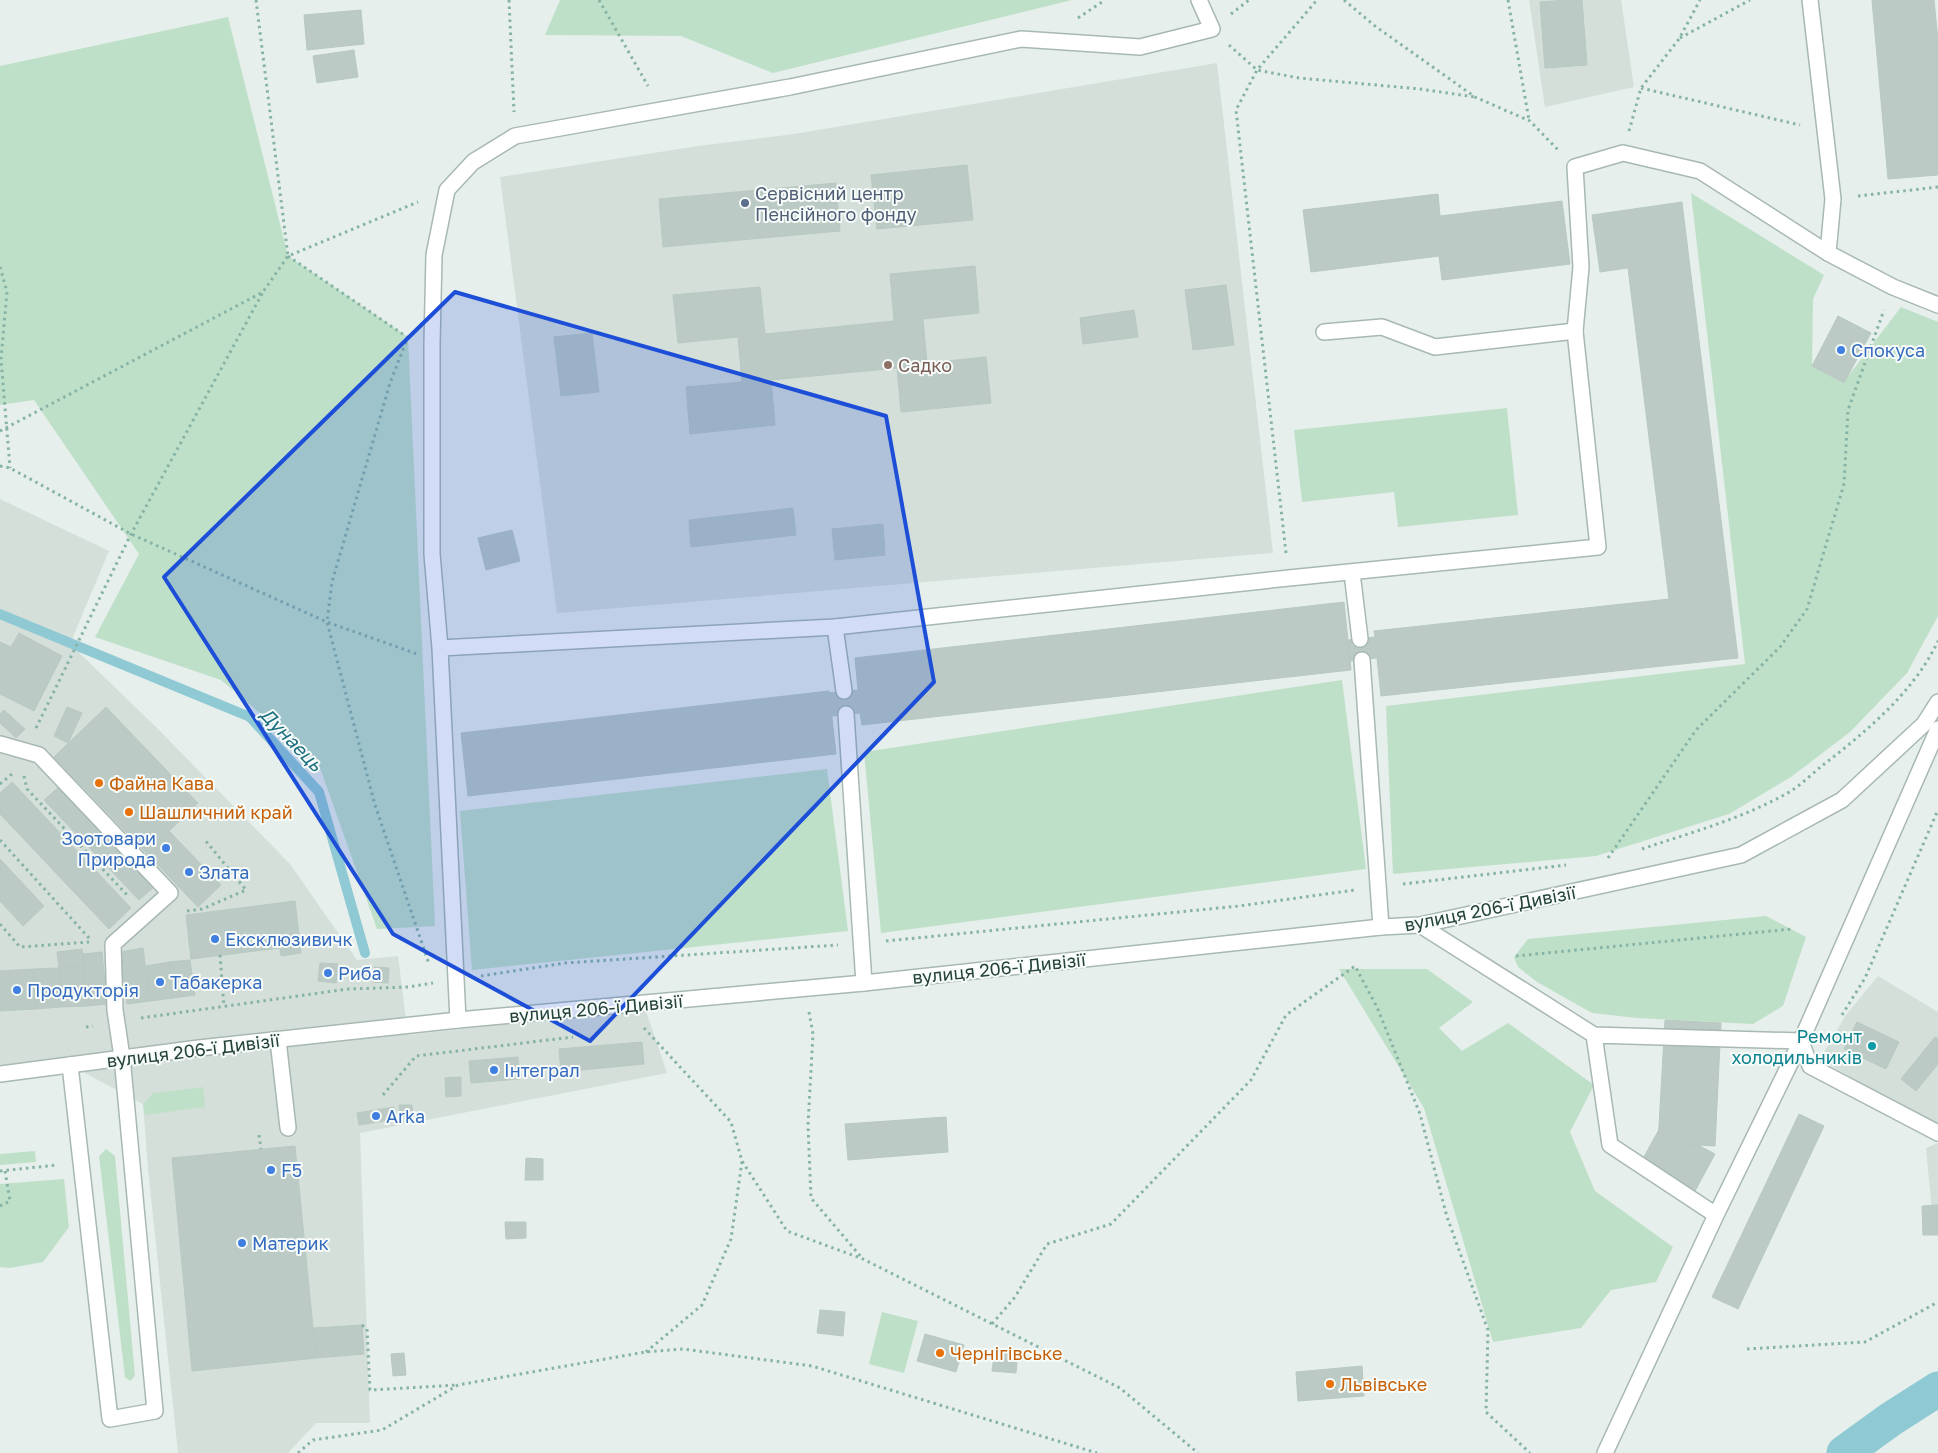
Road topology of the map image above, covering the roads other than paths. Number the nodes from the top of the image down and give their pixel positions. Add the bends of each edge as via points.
1 (1198, 0) edge
2 (1810, 0) edge
3 (1828, 253) junction
4 (1938, 305) edge
5 (1576, 331) junction
6 (1324, 332) dead end
7 (1352, 573) junction
8 (835, 627) junction
9 (1360, 639) dead end
10 (441, 655) junction
11 (1362, 660) dead end
12 (844, 691) dead end
13 (1938, 702) edge
14 (846, 714) dead end
15 (1938, 729) edge
16 (0, 744) edge
17 (1420, 925) junction
18 (1381, 927) junction
19 (864, 983) junction
20 (453, 1021) junction
21 (1594, 1035) junction
22 (278, 1040) junction
23 (1801, 1041) junction
24 (122, 1058) junction
25 (70, 1065) junction
26 (0, 1074) edge
27 (288, 1128) dead end
28 (1938, 1133) edge
29 (1716, 1215) junction
30 (1605, 1453) edge

1 - 10 street via 1212,29 1140,47 1021,39 790,87 515,136 473,162 447,190 434,254 432,554
2 - 3 street via 1833,199
3 - 4 street via 1893,287
3 - 5 street via 1700,171 1623,153 1575,167 1581,267
5 - 6 street via 1435,347 1382,327
5 - 7 street via 1598,547
7 - 8 street
7 - 9 street
8 - 10 street
8 - 12 street
10 - 20 street
11 - 18 street
13 - 17 street, вулиця 206-ї Дивізії via 1924,724 1842,800 1741,855
14 - 19 street
15 - 23 street
16 - 24 street via 39,755 170,893 113,944 116,1022
17 - 18 street, вулиця 206-ї Дивізії
17 - 21 street
18 - 19 street, вулиця 206-ї Дивізії
19 - 20 street, вулиця 206-ї Дивізії
20 - 22 street, вулиця 206-ї Дивізії
21 - 23 street
21 - 29 street via 1610,1145
22 - 24 street, вулиця 206-ї Дивізії
22 - 27 street
23 - 28 street via 1810,1066
23 - 29 street
24 - 25 street, вулиця 206-ї Дивізії
24 - 25 street via 156,1411 110,1419
25 - 26 street, вулиця 206-ї Дивізії
29 - 30 street

